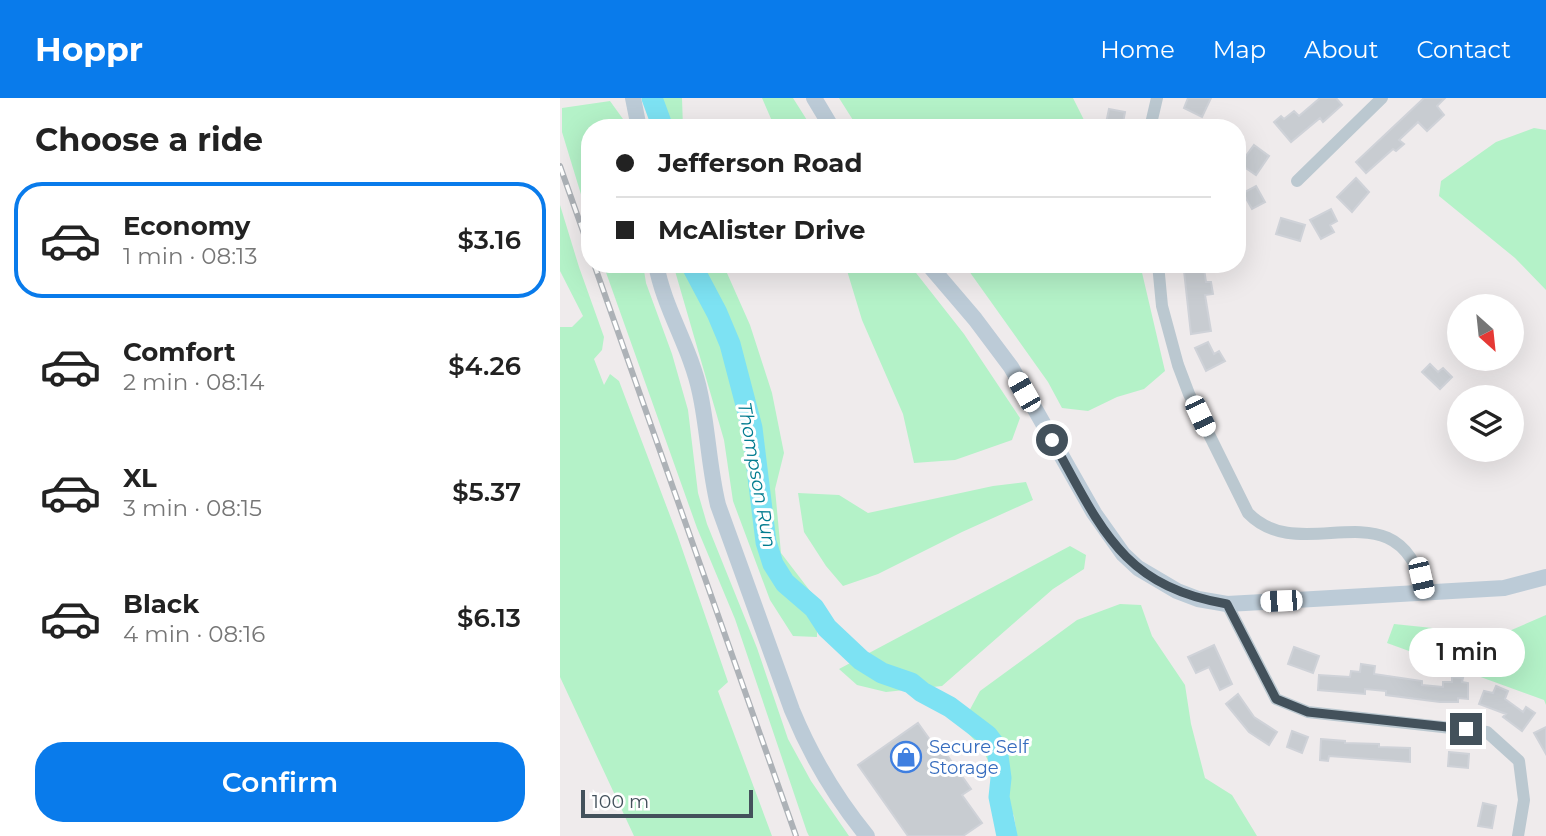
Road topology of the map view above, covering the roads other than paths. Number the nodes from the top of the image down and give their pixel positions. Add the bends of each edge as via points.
1 (633, 98) edge
2 (814, 98) edge
3 (1157, 98) edge
4 (1382, 98) edge
5 (637, 119) edge
6 (827, 119) edge
7 (1152, 119) edge
8 (1297, 181) dead end
9 (658, 273) edge
10 (936, 273) edge
11 (1159, 273) edge
12 (1546, 577) edge
13 (1424, 594) junction
14 (1227, 604) junction
15 (867, 836) edge
16 (1518, 836) edge

1 - 5 street
2 - 6 street
3 - 7 street
4 - 8 street
9 - 15 street via 700,393 718,505 792,710 823,775
10 - 14 street via 1011,367 1094,513 1123,554 1177,591
11 - 13 street via 1162,306 1178,365 1248,513 1274,531 1360,531 1382,536 1401,546 1414,561
12 - 13 street via 1504,588
13 - 14 street
14 - 16 street via 1276,699 1308,712 1487,732 1519,761 1524,800

